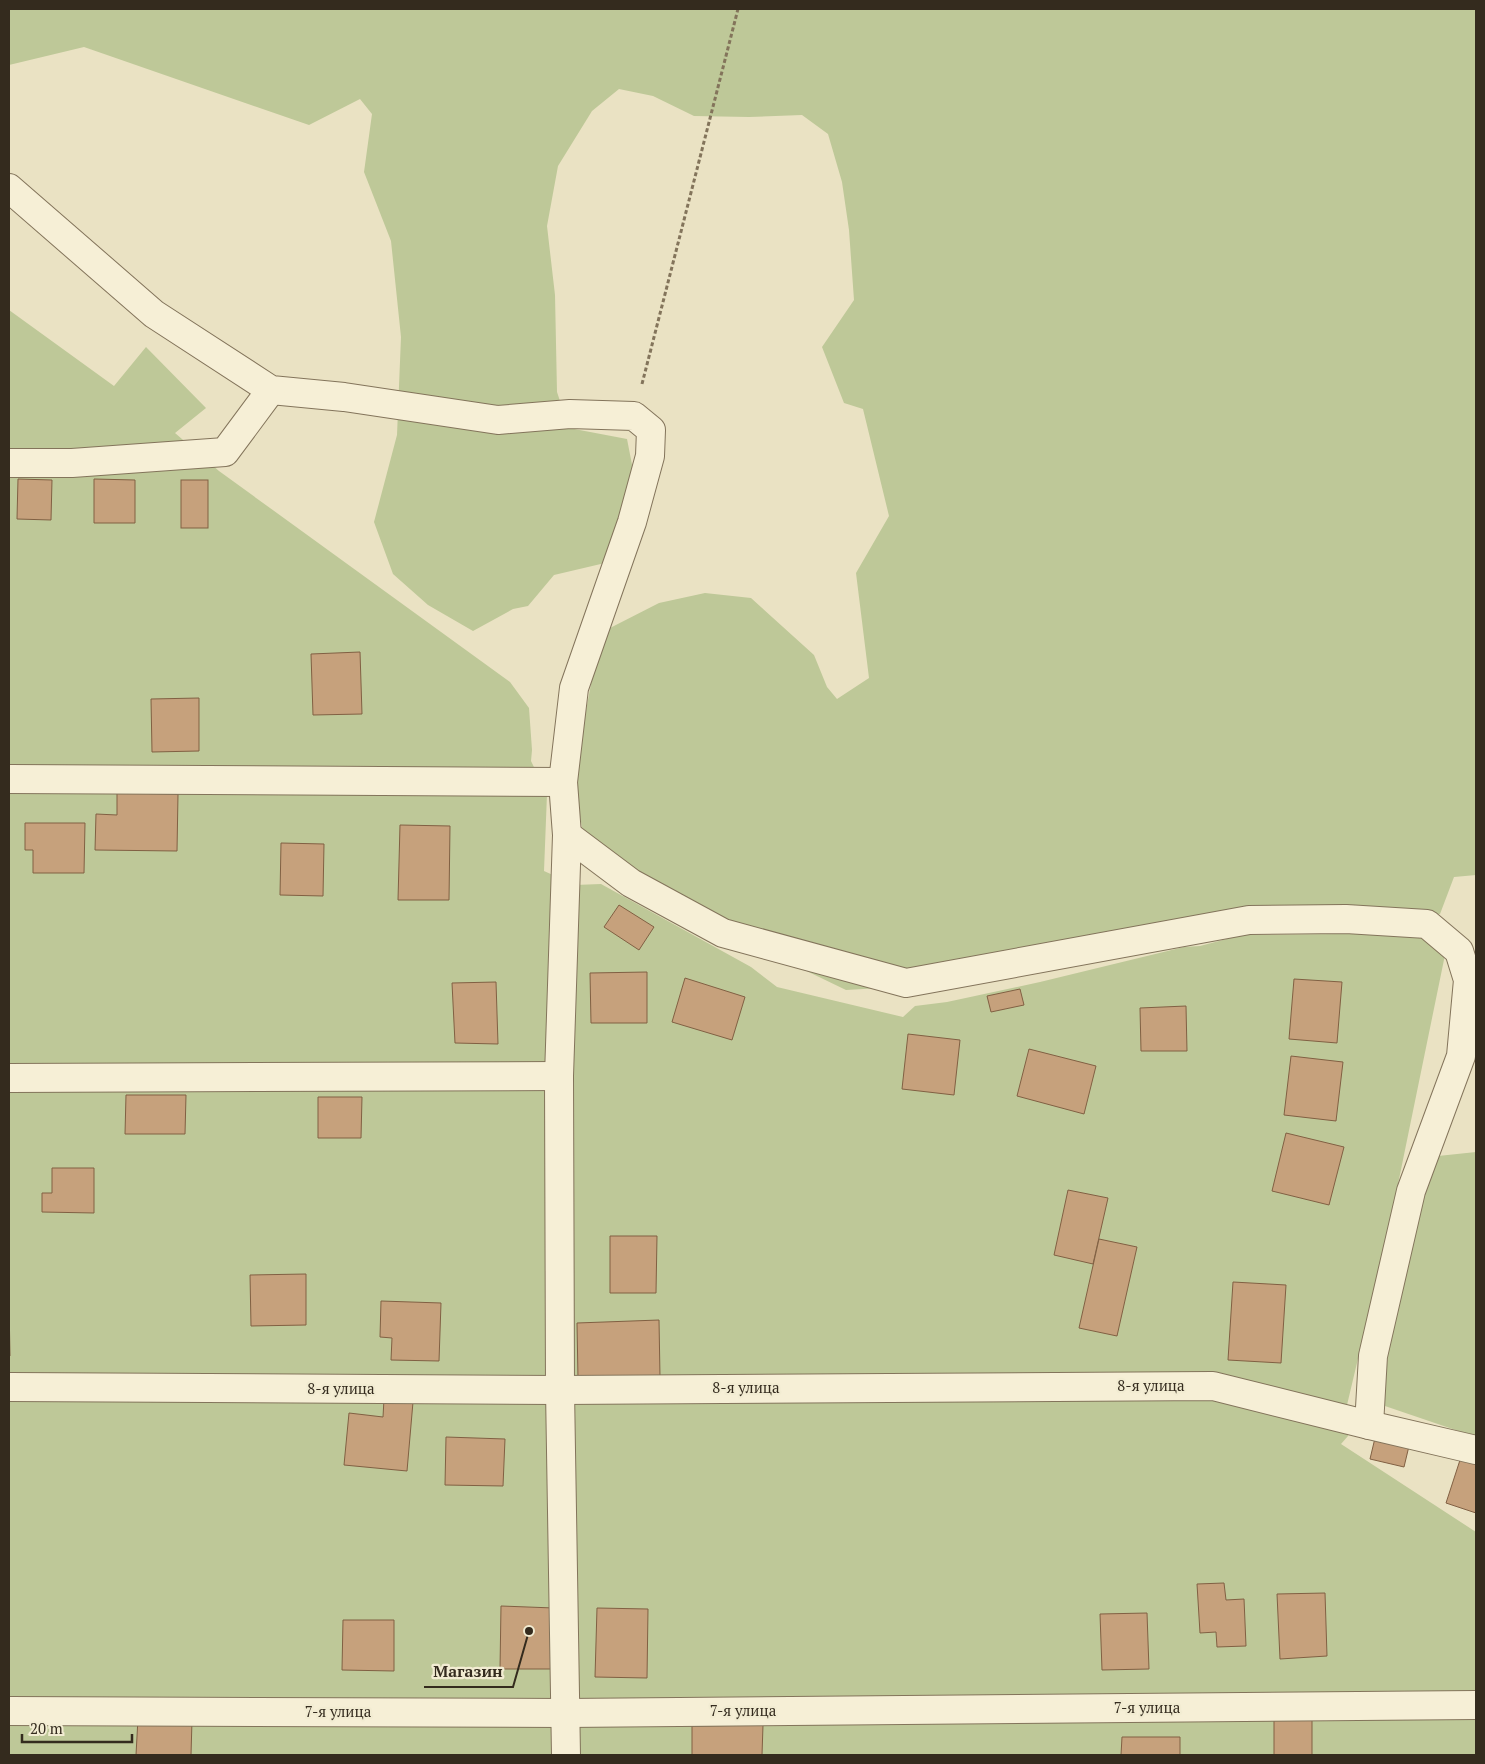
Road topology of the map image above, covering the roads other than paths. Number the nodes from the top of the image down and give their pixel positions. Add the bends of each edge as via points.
1 (9, 188) edge
2 (271, 390) junction
3 (9, 463) edge
4 (9, 780) edge
5 (562, 782) junction
6 (567, 835) junction
7 (559, 1076) junction
8 (9, 1078) edge
9 (9, 1387) edge
10 (560, 1390) junction
11 (1369, 1426) junction
12 (1476, 1450) edge
13 (1476, 1705) edge
14 (9, 1711) edge
15 (566, 1713) junction
16 (566, 1755) edge

1 - 2 street via 154,314
2 - 3 street via 224,452 72,463
2 - 5 street via 344,397 498,420 570,414 634,416 651,430 650,456 632,522 574,688
4 - 5 street
5 - 6 street
6 - 7 street
6 - 11 street via 632,884 723,933 906,984 1249,920 1346,919 1427,924 1459,951 1468,980 1461,1056 1411,1191 1373,1356
7 - 8 street
7 - 10 street
9 - 10 street, 8-я улица
10 - 11 street, 8-я улица via 1213,1386
10 - 15 street
11 - 12 street, 8-я улица
13 - 15 street, 7-я улица
14 - 15 street, 7-я улица
15 - 16 street

